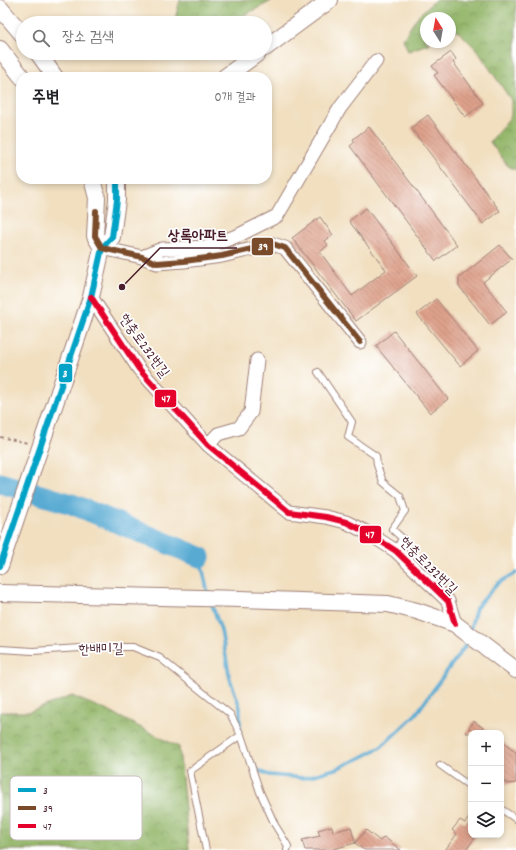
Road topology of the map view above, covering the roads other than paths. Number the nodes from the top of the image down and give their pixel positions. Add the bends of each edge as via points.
1 (330, 0) edge
2 (0, 8) edge
3 (16, 27) edge
4 (272, 43) edge
5 (0, 49) edge
6 (43, 60) edge
7 (248, 60) edge
8 (376, 61) dead end
9 (18, 72) edge
10 (52, 72) edge
11 (232, 72) edge
12 (93, 184) edge
13 (116, 184) edge
14 (125, 184) edge
15 (117, 200) junction
16 (102, 248) junction
17 (142, 257) junction
18 (91, 296) junction
19 (360, 342) dead end
20 (257, 360) dead end
21 (318, 372) dead end
22 (208, 445) junction
23 (396, 551) junction
24 (0, 566) edge
25 (0, 593) edge
26 (457, 626) junction
27 (0, 649) edge
28 (511, 666) edge
29 (241, 735) junction
30 (440, 764) dead end
31 (468, 785) edge
32 (504, 811) edge
33 (516, 819) edge
34 (206, 850) edge
35 (287, 850) edge

1 - 4 street
2 - 3 street
5 - 9 street
6 - 10 street
7 - 11 street
8 - 17 street via 340,108 277,216 208,247 162,250
12 - 16 street via 97,198 95,236
13 - 15 street
14 - 15 street
15 - 16 street via 112,237
16 - 17 street
16 - 18 street
17 - 19 street via 157,263 222,256 273,244 285,248
18 - 22 street, 현충로232번길 via 139,369
18 - 24 street
20 - 22 street via 251,412 239,428 218,434
21 - 23 lane via 352,422 348,437 376,456 383,482 400,496 406,511 392,529 402,538
22 - 23 street, 현충로232번길 via 289,512 346,522
23 - 26 street, 현충로232번길 via 448,601
25 - 26 street via 388,604 418,611
26 - 28 street
27 - 29 lane, 한배미길 via 33,651 96,646 133,647 160,658 230,714
29 - 34 lane via 190,771
29 - 35 lane, 한배미길 via 260,792 288,846
30 - 31 lane
32 - 33 lane

